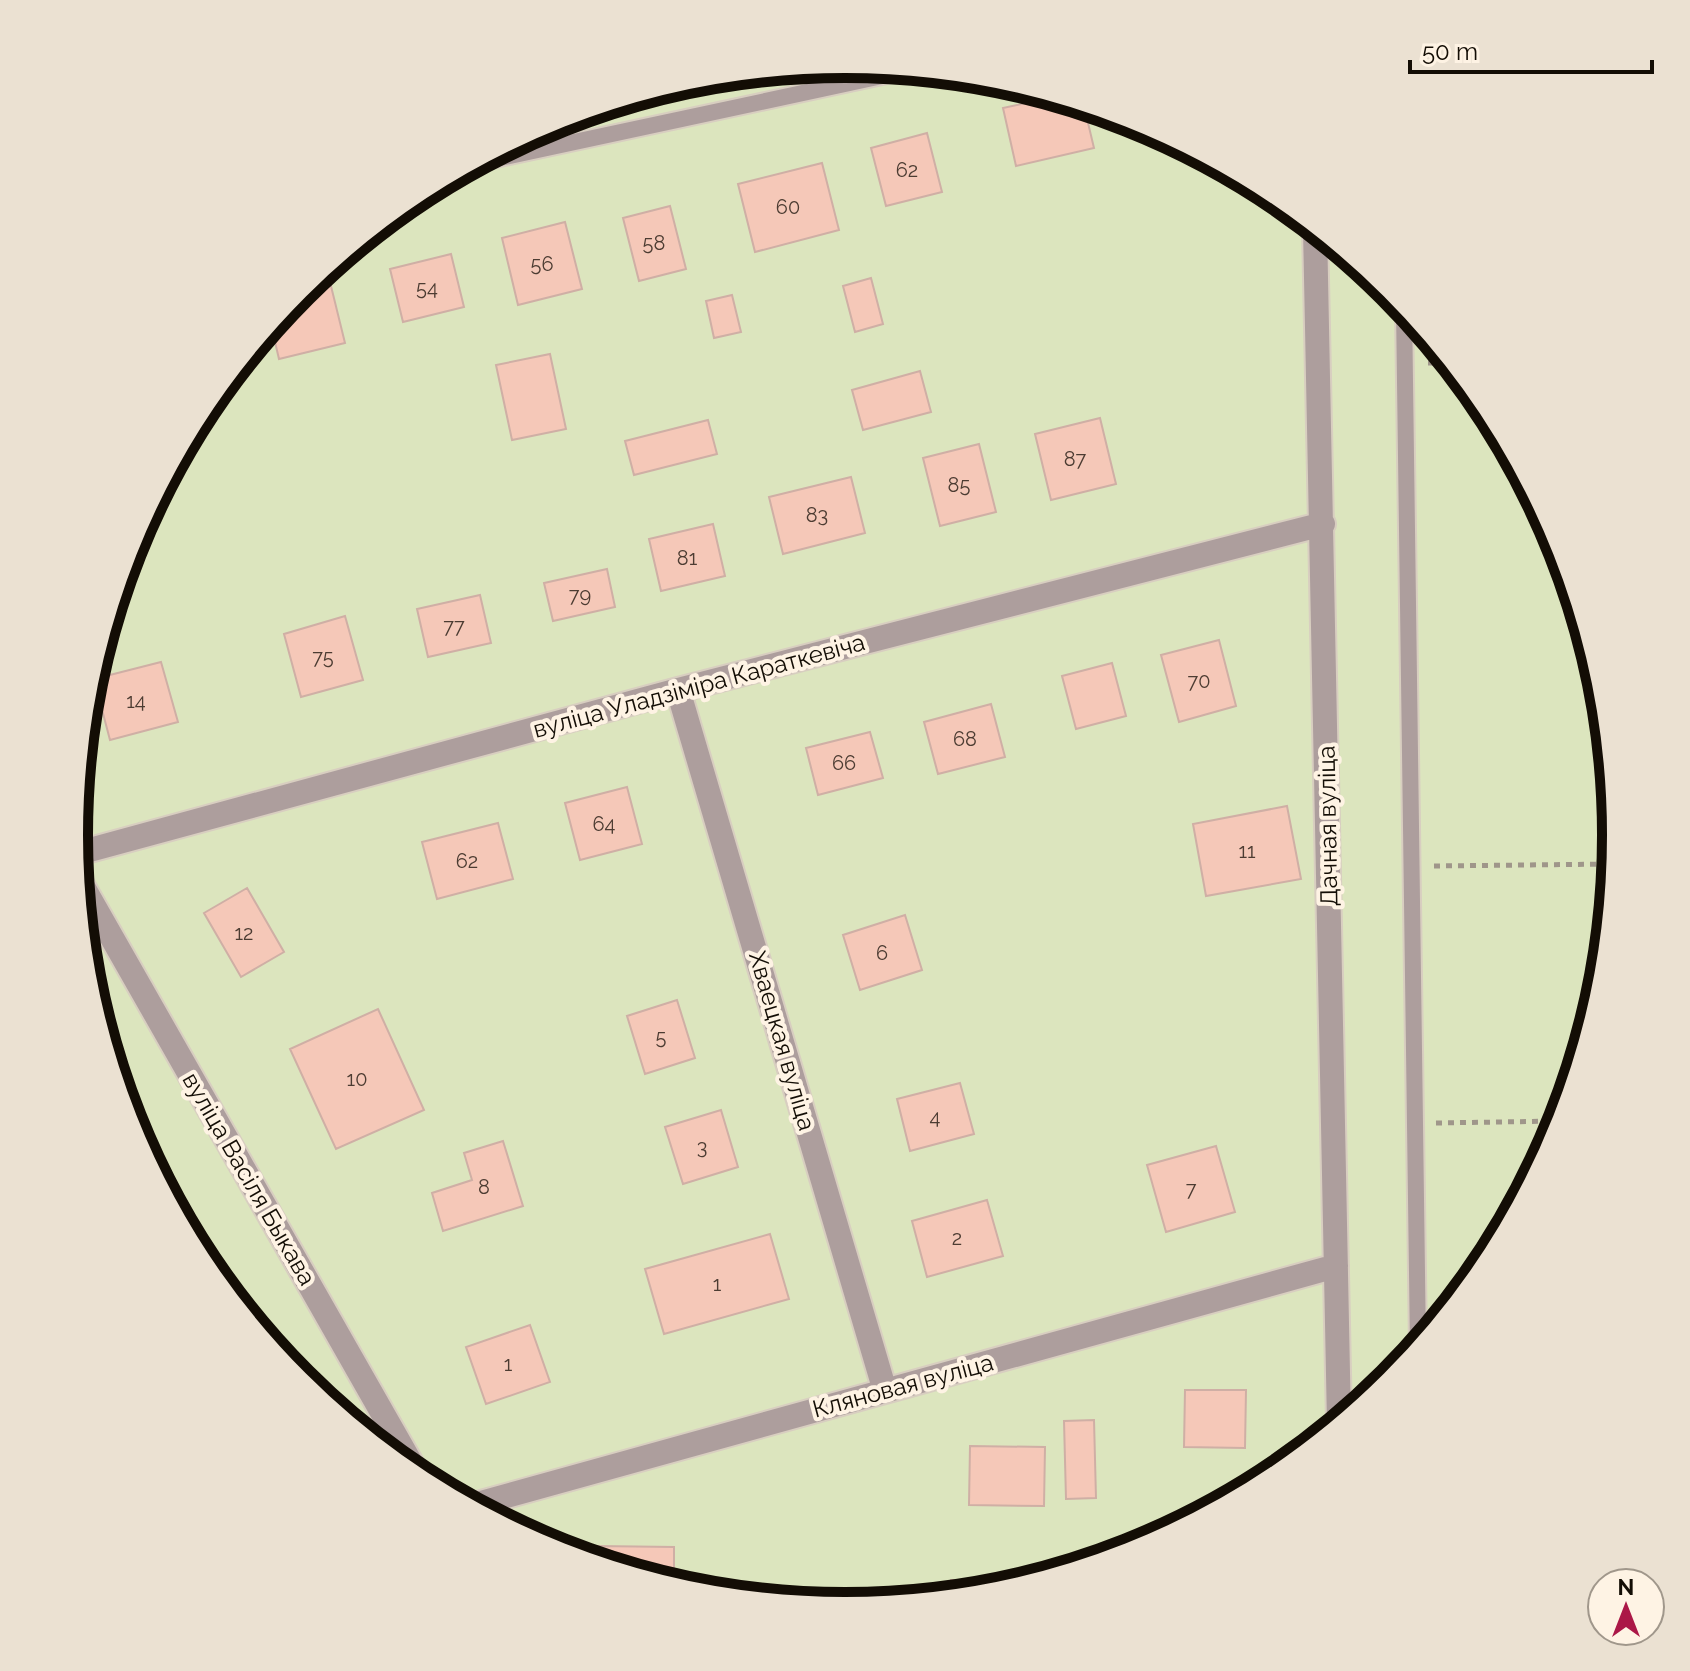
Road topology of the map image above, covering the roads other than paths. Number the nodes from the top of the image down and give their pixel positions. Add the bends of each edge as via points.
1 (868, 79) edge
2 (511, 156) edge
3 (1315, 243) edge
4 (1404, 325) edge
5 (1323, 524) junction
6 (678, 690) junction
7 (88, 850) edge
8 (91, 900) edge
9 (1336, 1266) junction
10 (1418, 1332) edge
11 (885, 1391) junction
12 (1339, 1409) edge
13 (404, 1450) edge
14 (485, 1502) edge

1 - 2 lane
3 - 5 street, Дачная вуліца
4 - 10 lane
5 - 6 street, вуліца Уладзіміра Караткевіча
5 - 9 street, Дачная вуліца
6 - 7 street, вуліца Уладзіміра Караткевіча
6 - 11 street, Хваецкая вуліца
8 - 13 street, вуліца Васіля Быкава
9 - 11 street, Кляновая вуліца
9 - 12 street, Дачная вуліца
11 - 14 street, Кляновая вуліца

